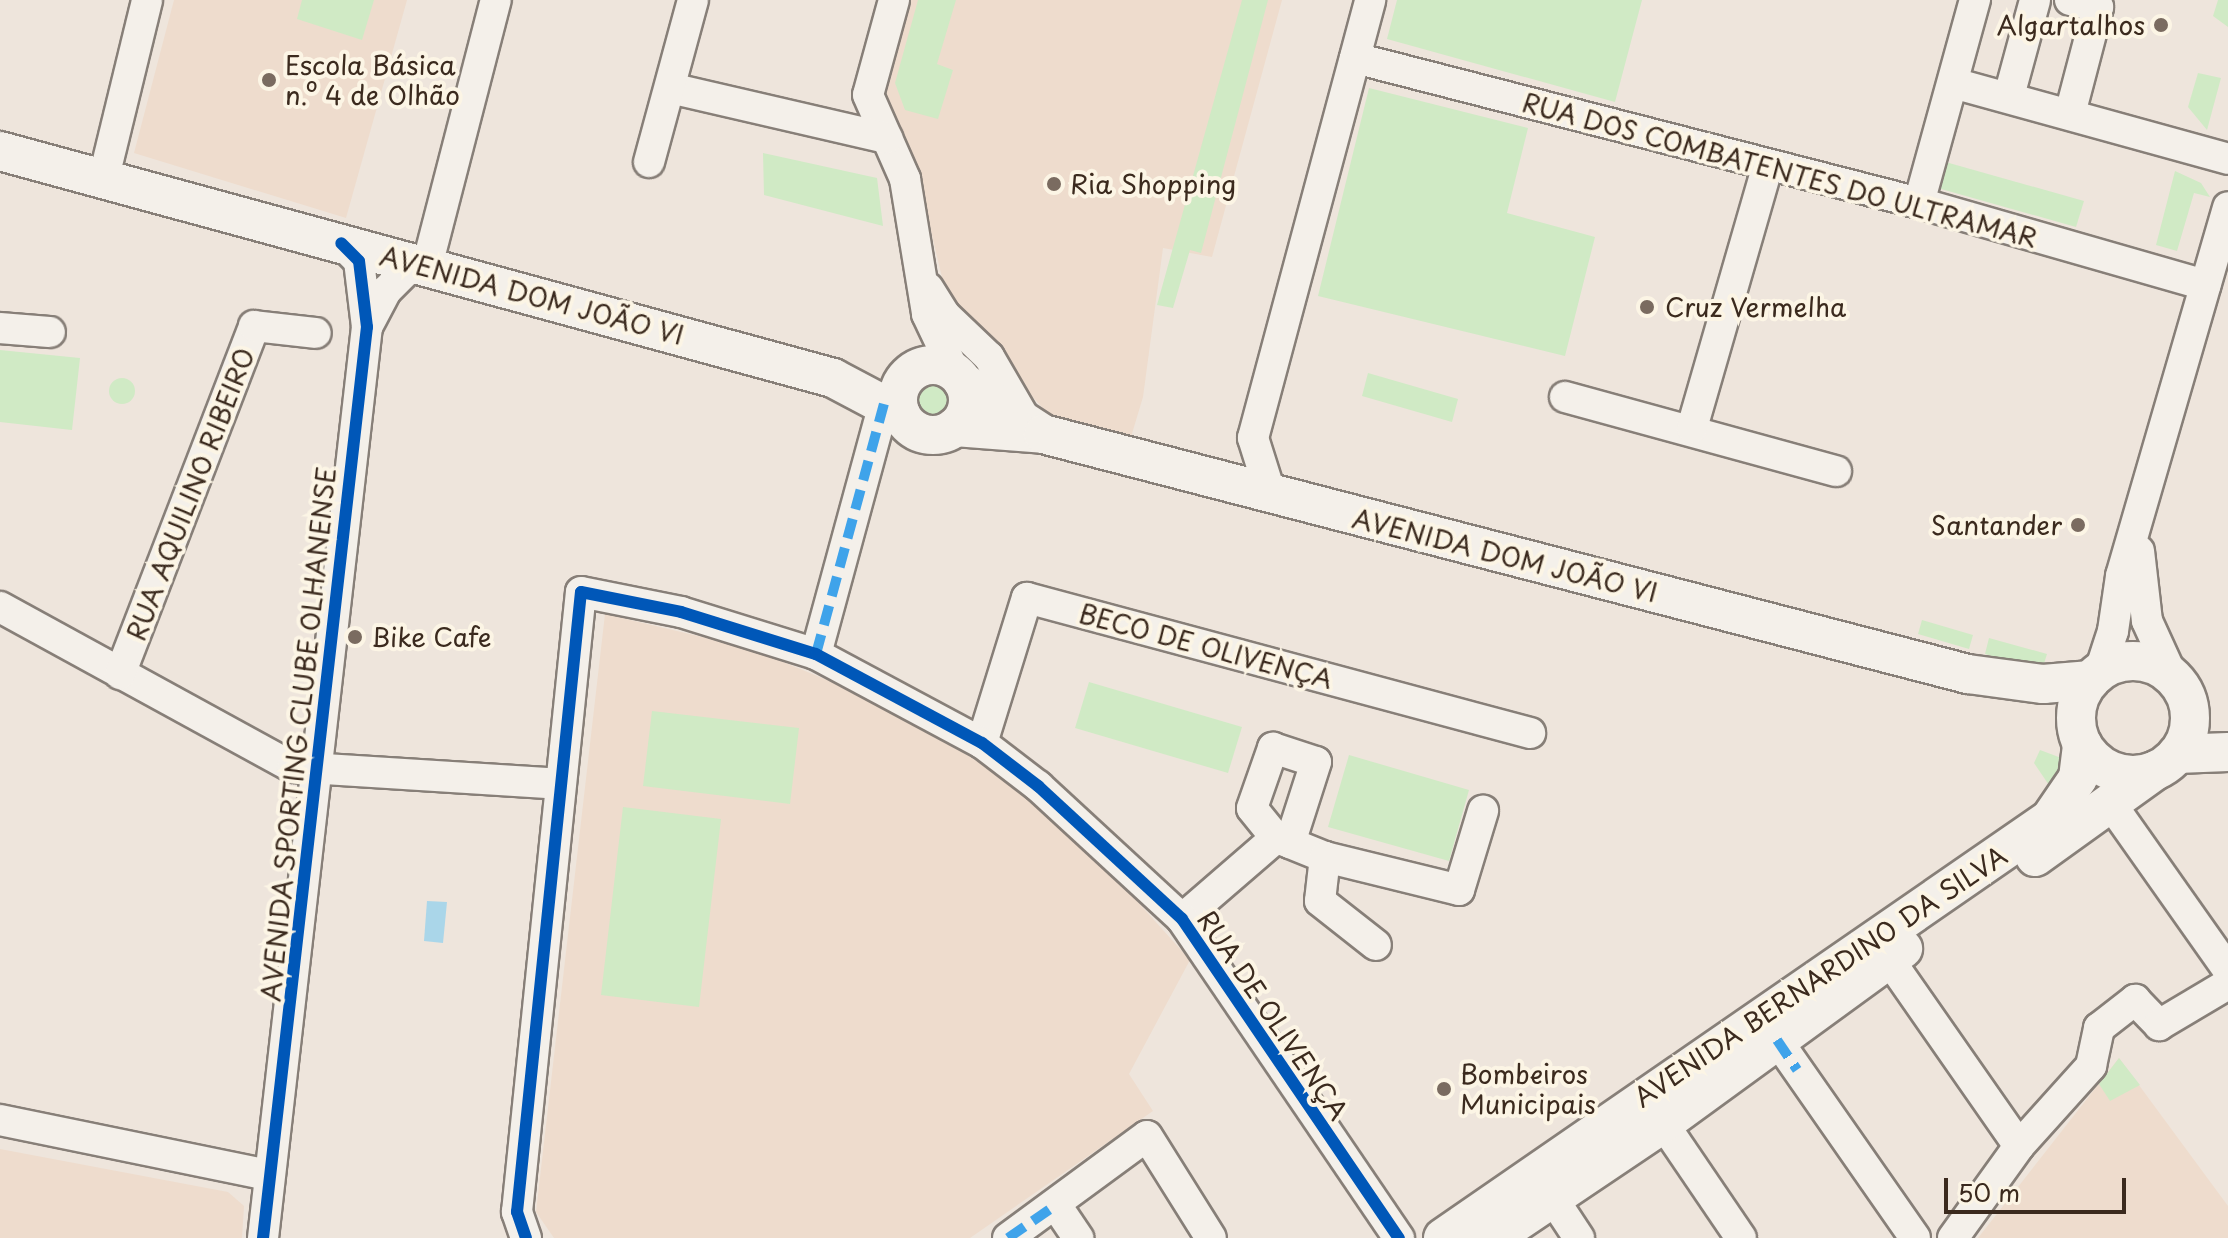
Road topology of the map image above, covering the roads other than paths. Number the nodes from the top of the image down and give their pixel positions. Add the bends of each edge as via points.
1 (147, 0) edge
2 (496, 0) edge
3 (693, 0) edge
4 (894, 0) edge
5 (1370, 0) edge
6 (1975, 0) edge
7 (2035, 0) edge
8 (2070, 0) edge
9 (1355, 58) junction
10 (1953, 83) junction
11 (670, 88) junction
12 (2009, 96) junction
13 (2070, 114) junction
14 (887, 138) junction
15 (0, 151) edge
16 (2228, 159) edge
17 (649, 162) dead end
18 (1768, 165) junction
19 (104, 177) junction
20 (1919, 203) junction
21 (2226, 220) edge
22 (341, 243) junction
23 (420, 265) junction
24 (923, 278) junction
25 (2205, 285) junction
26 (367, 327) junction
27 (0, 328) edge
28 (50, 332) dead end
29 (316, 333) dead end
30 (909, 374) junction
31 (959, 377) junction
32 (833, 378) junction
33 (1565, 397) dead end
34 (892, 409) junction
35 (955, 427) junction
36 (1692, 428) junction
37 (1036, 429) junction
38 (1253, 438) junction
39 (1836, 471) dead end
40 (1208, 478) junction
41 (1271, 495) junction
42 (2138, 526) junction
43 (0, 607) edge
44 (816, 654) junction
45 (120, 674) junction
46 (1968, 674) junction
47 (2095, 675) junction
48 (2180, 689) junction
49 (2228, 727) edge
50 (1530, 733) dead end
51 (2080, 738) junction
52 (982, 743) junction
53 (2228, 752) edge
54 (2167, 762) junction
55 (317, 773) junction
56 (559, 784) junction
57 (2111, 804) junction
58 (1483, 811) dead end
59 (1325, 857) junction
60 (1182, 919) junction
61 (1376, 945) dead end
62 (1888, 958) junction
63 (2228, 970) edge
64 (2228, 984) edge
65 (1787, 1055) junction
66 (1654, 1109) junction
67 (0, 1120) edge
68 (2019, 1146) junction
69 (269, 1175) junction
70 (1552, 1197) junction
71 (1056, 1205) junction
72 (263, 1238) edge
73 (526, 1238) edge
74 (1008, 1238) edge
75 (1078, 1238) edge
76 (1211, 1238) edge
77 (1399, 1238) edge
78 (1443, 1238) edge
79 (1493, 1238) edge
80 (1579, 1238) edge
81 (1741, 1238) edge
82 (1915, 1238) edge
83 (1953, 1238) edge

1 - 19 street
2 - 23 street
3 - 11 street
4 - 14 street via 868,95
5 - 9 street
6 - 10 street
7 - 12 street
8 - 13 street via 2098,7
9 - 18 street, RUA DOS COMBATENTES DO ULTRAMAR
9 - 38 street
10 - 12 street
10 - 20 street
11 - 14 street
11 - 17 street
12 - 13 street
13 - 16 street
14 - 24 street via 905,179
15 - 19 main road, AVENIDA DOM JOÃO VI
18 - 20 street, RUA DOS COMBATENTES DO ULTRAMAR
18 - 36 street
19 - 22 main road, AVENIDA DOM JOÃO VI
20 - 25 street, RUA DOS COMBATENTES DO ULTRAMAR
21 - 25 street
22 - 23 main road, AVENIDA DOM JOÃO VI
22 - 26 street, AVENIDA SPORTING CLUBE OLHANENSE via 359,261
23 - 26 street, AVENIDA SPORTING CLUBE OLHANENSE via 386,291
23 - 32 main road, AVENIDA DOM JOÃO VI
24 - 31 street via 927,314
24 - 37 street via 944,314 989,357
25 - 42 street
26 - 55 street, AVENIDA SPORTING CLUBE OLHANENSE
27 - 28 street
29 - 45 street, RUA AQUILINO RIBEIRO via 254,326
30 - 31 main road via 937,365
30 - 32 main road, AVENIDA DOM JOÃO VI
30 - 34 main road
31 - 35 main road via 966,411
31 - 37 main road, AVENIDA DOM JOÃO VI
32 - 34 main road, AVENIDA DOM JOÃO VI
33 - 36 street
34 - 35 main road via 925,433
34 - 44 street
35 - 37 main road, AVENIDA DOM JOÃO VI
36 - 39 street
37 - 40 main road, AVENIDA DOM JOÃO VI
38 - 40 street
38 - 41 street
40 - 41 main road, AVENIDA DOM JOÃO VI
41 - 46 main road, AVENIDA DOM JOÃO VI
42 - 47 street via 2121,576 2113,631
42 - 48 street via 2142,600
43 - 45 street
44 - 52 street, RUA DE OLIVENÇA
44 - 56 street, RUA DE OLIVENÇA via 681,612 581,592
45 - 55 street via 292,767
46 - 47 main road, AVENIDA DOM JOÃO VI via 2043,684
46 - 51 main road, AVENIDA DOM JOÃO VI via 2039,704
47 - 48 main road via 2130,661 2146,662
47 - 51 main road via 2078,704
48 - 49 main road
48 - 54 main road via 2189,729
50 - 52 street, BECO DE OLIVENÇA via 1027,598
51 - 54 main road via 2106,768 2131,774
51 - 66 main road, AVENIDA BERNARDINO DA SILVA via 2078,778 2050,819
52 - 60 street, RUA DE OLIVENÇA via 1038,786
53 - 54 main road
54 - 57 main road, AVENIDA BERNARDINO DA SILVA
55 - 56 street
55 - 69 street, AVENIDA SPORTING CLUBE OLHANENSE
56 - 73 street via 517,1212
57 - 62 main road, AVENIDA BERNARDINO DA SILVA
57 - 63 street
58 - 59 street via 1459,890
59 - 60 street via 1283,841
59 - 61 street via 1320,901
60 - 77 street, RUA DE OLIVENÇA
62 - 65 main road, AVENIDA BERNARDINO DA SILVA
62 - 68 street
64 - 68 street via 2159,1025 2135,1000 2099,1028 2091,1066
65 - 66 main road, AVENIDA BERNARDINO DA SILVA
65 - 82 street
66 - 70 main road, AVENIDA BERNARDINO DA SILVA
66 - 78 main road, AVENIDA BERNARDINO DA SILVA
66 - 81 street
67 - 69 street
68 - 83 street
69 - 72 street, AVENIDA SPORTING CLUBE OLHANENSE
70 - 79 main road, AVENIDA BERNARDINO DA SILVA
70 - 80 street
71 - 74 street
71 - 75 street
71 - 76 street via 1147,1136

